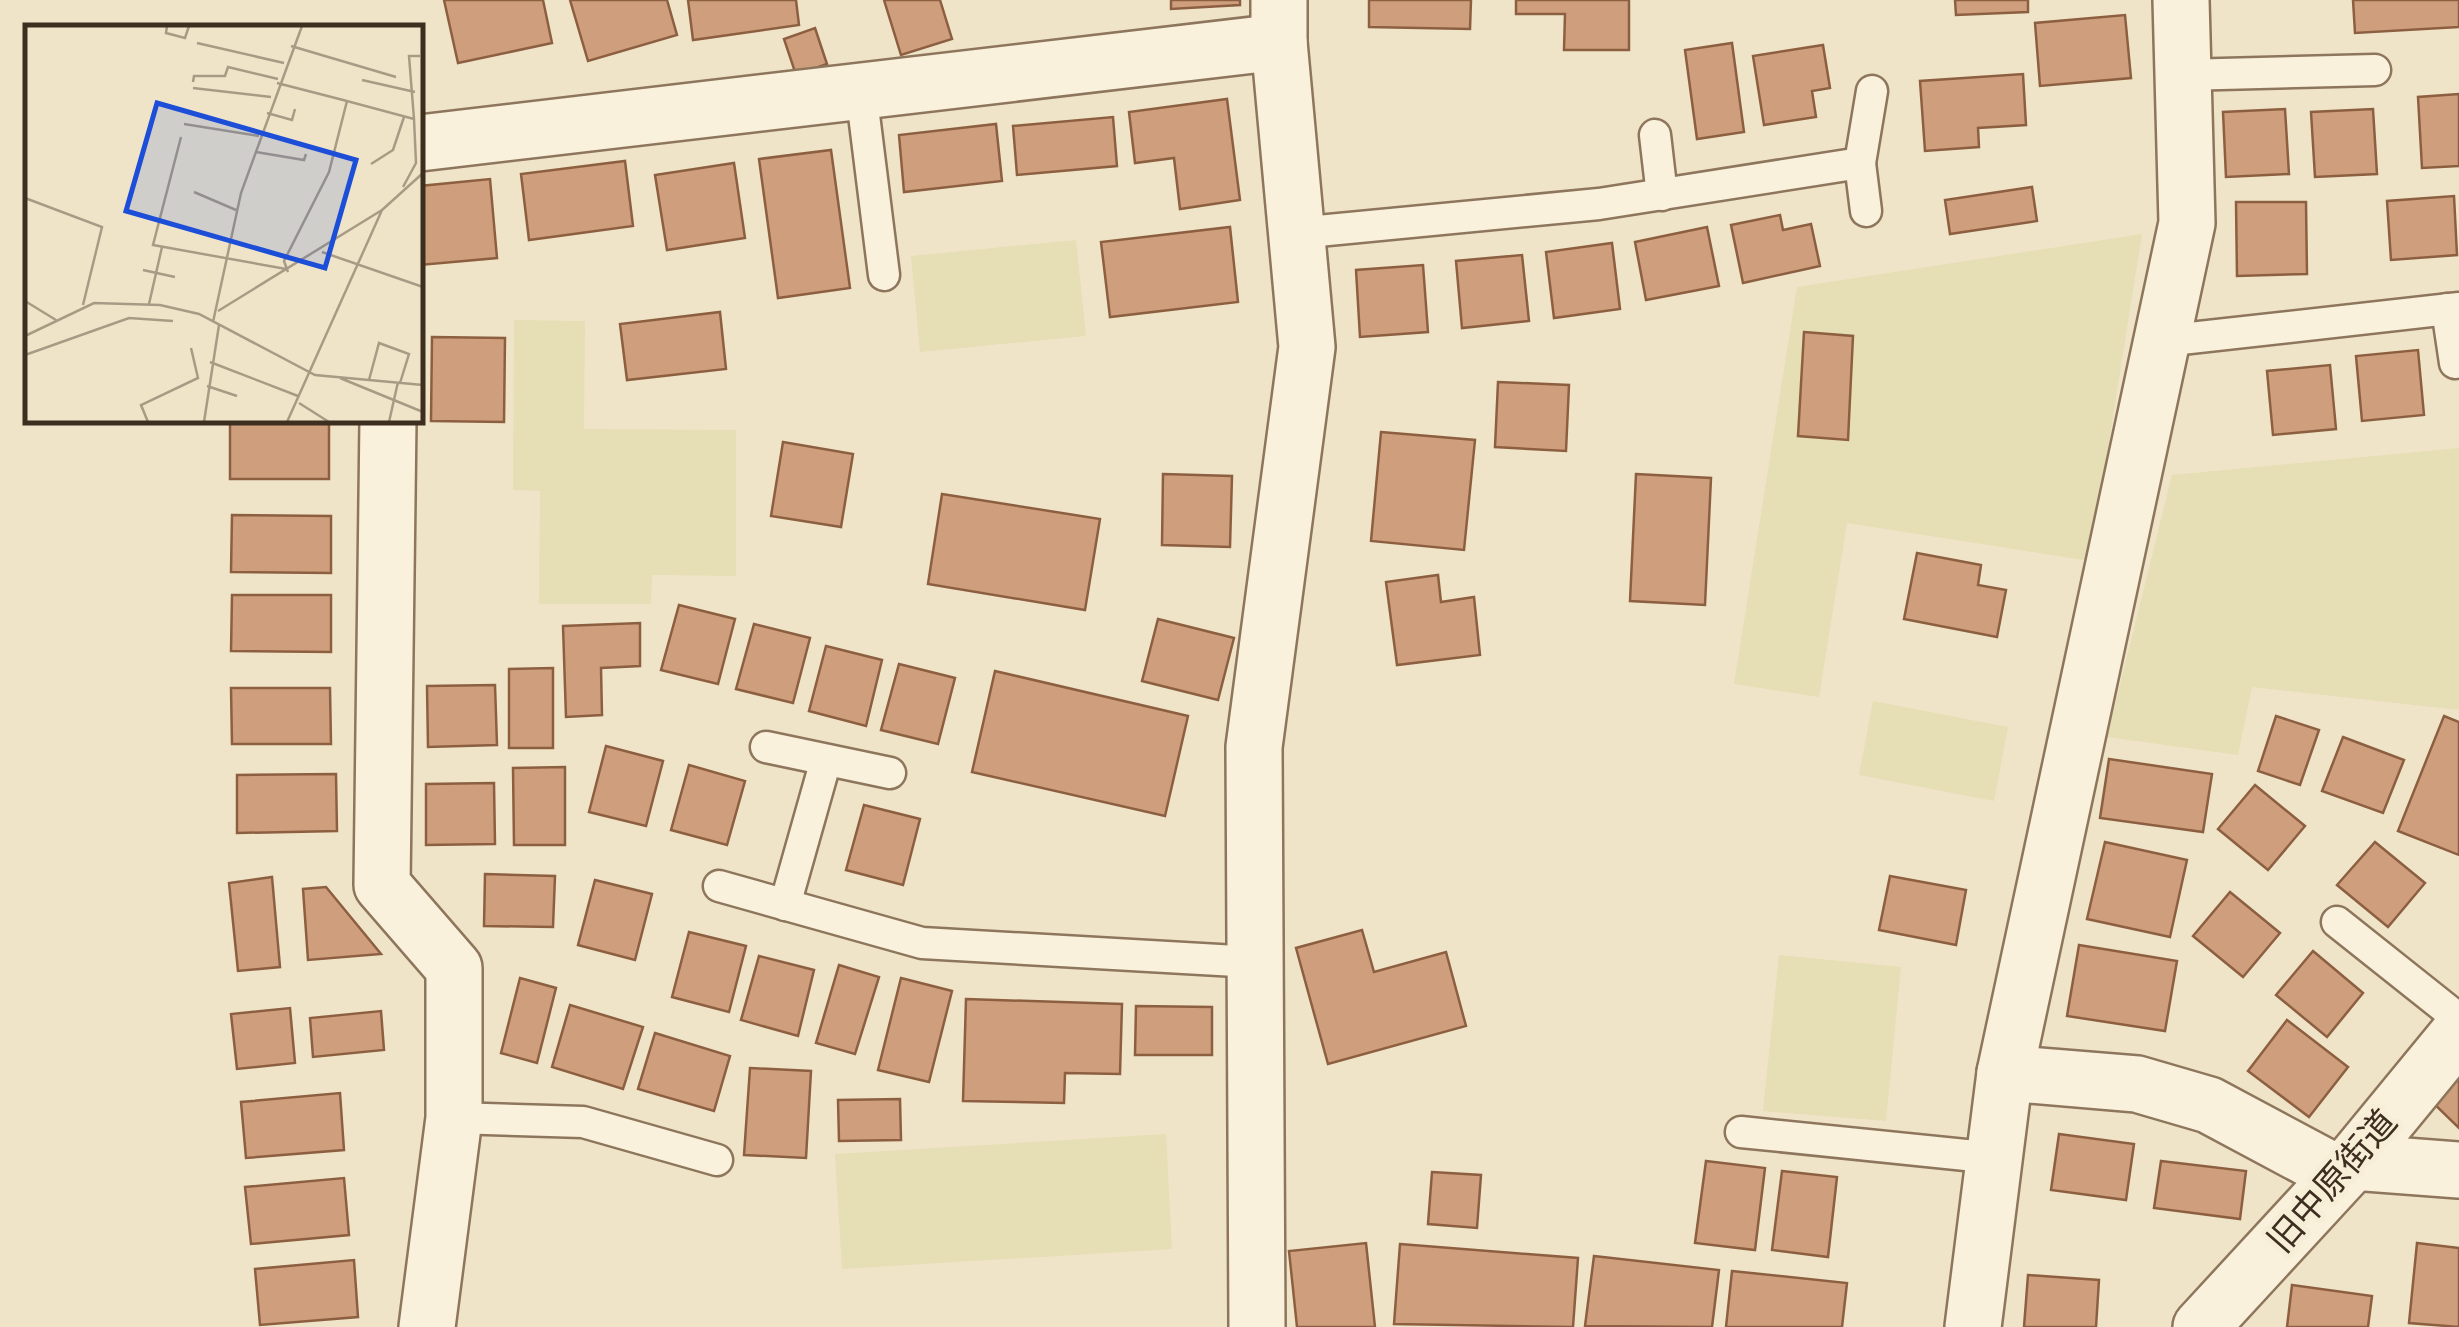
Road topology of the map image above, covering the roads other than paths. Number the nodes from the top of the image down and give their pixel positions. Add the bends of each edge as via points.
1 (2182, 0) edge
2 (1279, 21) edge
3 (2374, 70) dead end
4 (2183, 74) junction
5 (861, 91) junction
6 (1872, 91) dead end
7 (1655, 135) dead end
8 (422, 143) edge
9 (1860, 163) junction
10 (1662, 194) junction
11 (1866, 211) dead end
12 (1297, 233) junction
13 (884, 275) dead end
14 (2453, 308) edge
15 (2163, 340) junction
16 (2455, 362) dead end
17 (388, 422) edge
18 (766, 747) dead end
19 (826, 760) junction
20 (890, 773) dead end
21 (719, 886) dead end
22 (785, 904) junction
23 (2337, 922) dead end
24 (1254, 962) junction
25 (2459, 1020) edge
26 (2459, 1033) edge
27 (2005, 1073) junction
28 (454, 1118) junction
29 (1741, 1132) dead end
30 (1994, 1158) junction
31 (717, 1160) dead end
32 (2347, 1168) junction
33 (2459, 1170) edge
34 (428, 1327) edge
35 (1257, 1327) edge
36 (1973, 1327) edge
37 (2201, 1327) edge

1 - 4 street
2 - 5 street
2 - 12 street
3 - 4 lane
4 - 15 street via 2186,223
5 - 8 street
5 - 13 lane
6 - 9 lane
7 - 10 lane
9 - 10 lane
9 - 11 lane
10 - 12 lane
12 - 24 street via 1307,346 1254,747
14 - 15 lane
14 - 16 lane
15 - 27 street
17 - 28 street via 382,885 454,968
18 - 19 lane
19 - 20 lane
19 - 22 lane
21 - 22 lane
22 - 24 lane via 922,943
23 - 25 lane
24 - 35 street
26 - 32 street, 旧中原街道
27 - 30 street
27 - 32 street via 2137,1084 2208,1105
28 - 31 lane via 584,1122
28 - 34 street
29 - 30 lane
30 - 36 street
32 - 33 street
32 - 37 street, 旧中原街道

